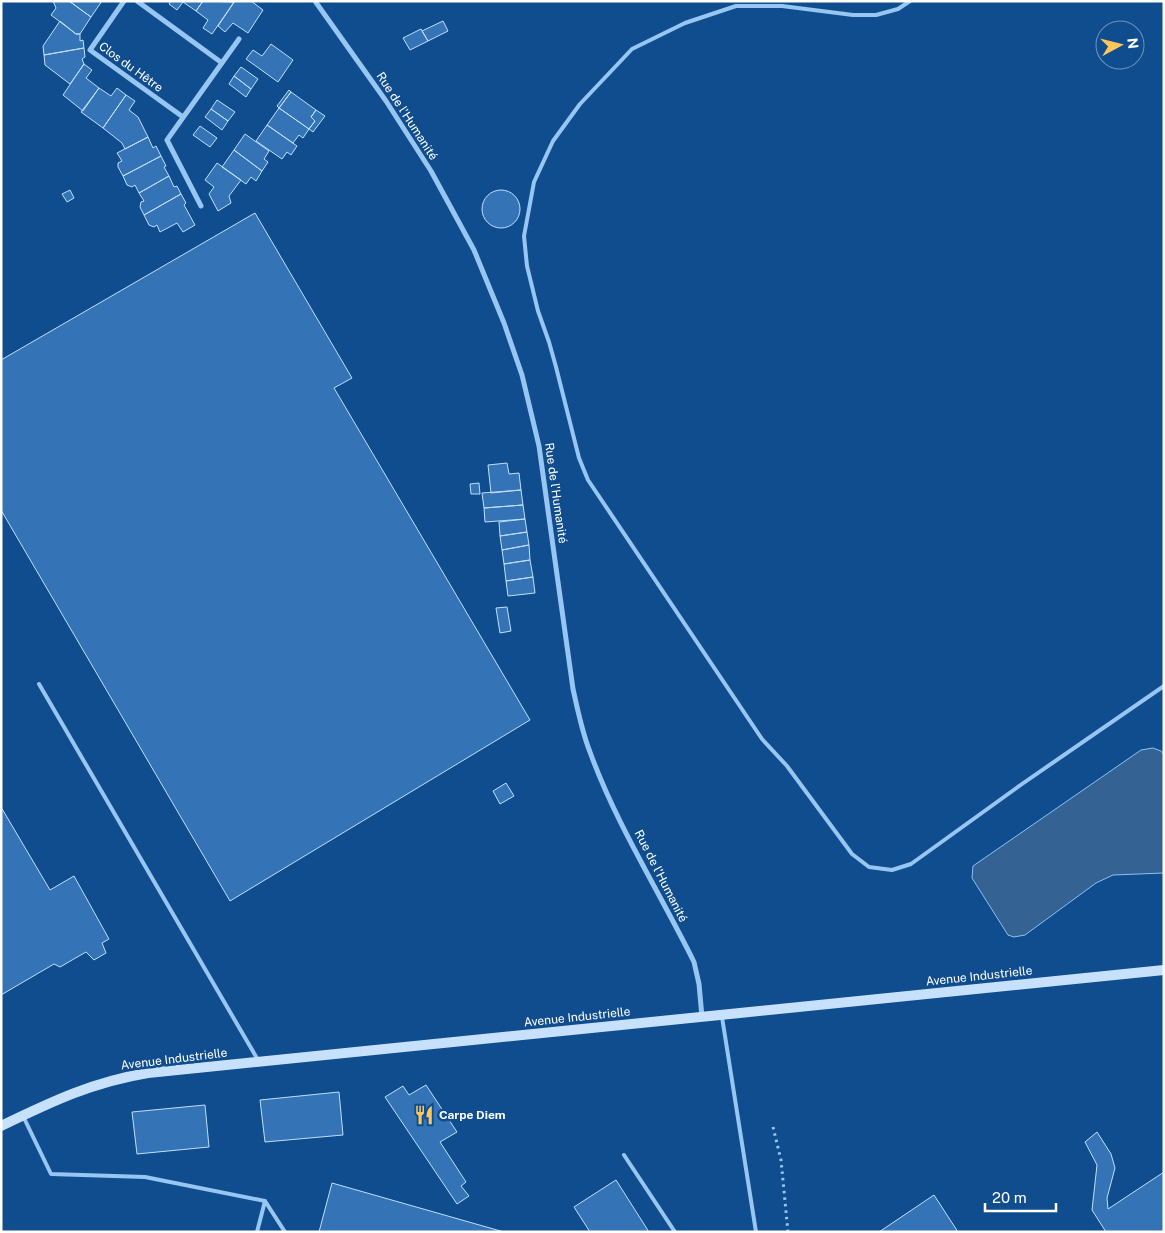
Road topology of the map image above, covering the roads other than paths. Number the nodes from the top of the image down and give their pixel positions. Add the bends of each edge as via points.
1 (124, 1) edge
2 (136, 1) edge
3 (315, 1) edge
4 (910, 1) edge
5 (239, 39) dead end
6 (222, 63) junction
7 (183, 117) junction
8 (201, 206) dead end
9 (39, 684) dead end
10 (1164, 686) edge
11 (1164, 970) edge
12 (721, 1015) junction
13 (702, 1016) junction
14 (260, 1062) junction
15 (23, 1116) junction
16 (1, 1126) edge
17 (624, 1155) dead end
18 (265, 1201) junction
19 (257, 1232) edge
20 (285, 1232) edge
21 (675, 1232) edge
22 (756, 1232) edge

1 - 7 street, Clos du Hêtre via 90,50
2 - 6 street
3 - 13 street, Rue de l'Humanité via 431,171 474,250 504,324 522,375 539,446 570,672 582,729 607,793 694,962
4 - 10 lane via 876,16 782,6 736,6 685,23 632,49 580,104 553,141 534,182 524,236 527,266 538,311 579,458 588,480 762,739 787,766 852,854 869,867 892,870 911,864
5 - 6 street
6 - 7 street
7 - 8 street via 167,140
9 - 14 lane
11 - 12 street, Avenue Industrielle
12 - 13 street, Avenue Industrielle
12 - 22 lane
13 - 14 street, Avenue Industrielle
14 - 15 street, Avenue Industrielle via 124,1077 73,1092
15 - 16 street, Avenue Industrielle
15 - 18 lane via 51,1174 145,1177
17 - 21 lane
18 - 19 lane
18 - 20 lane

